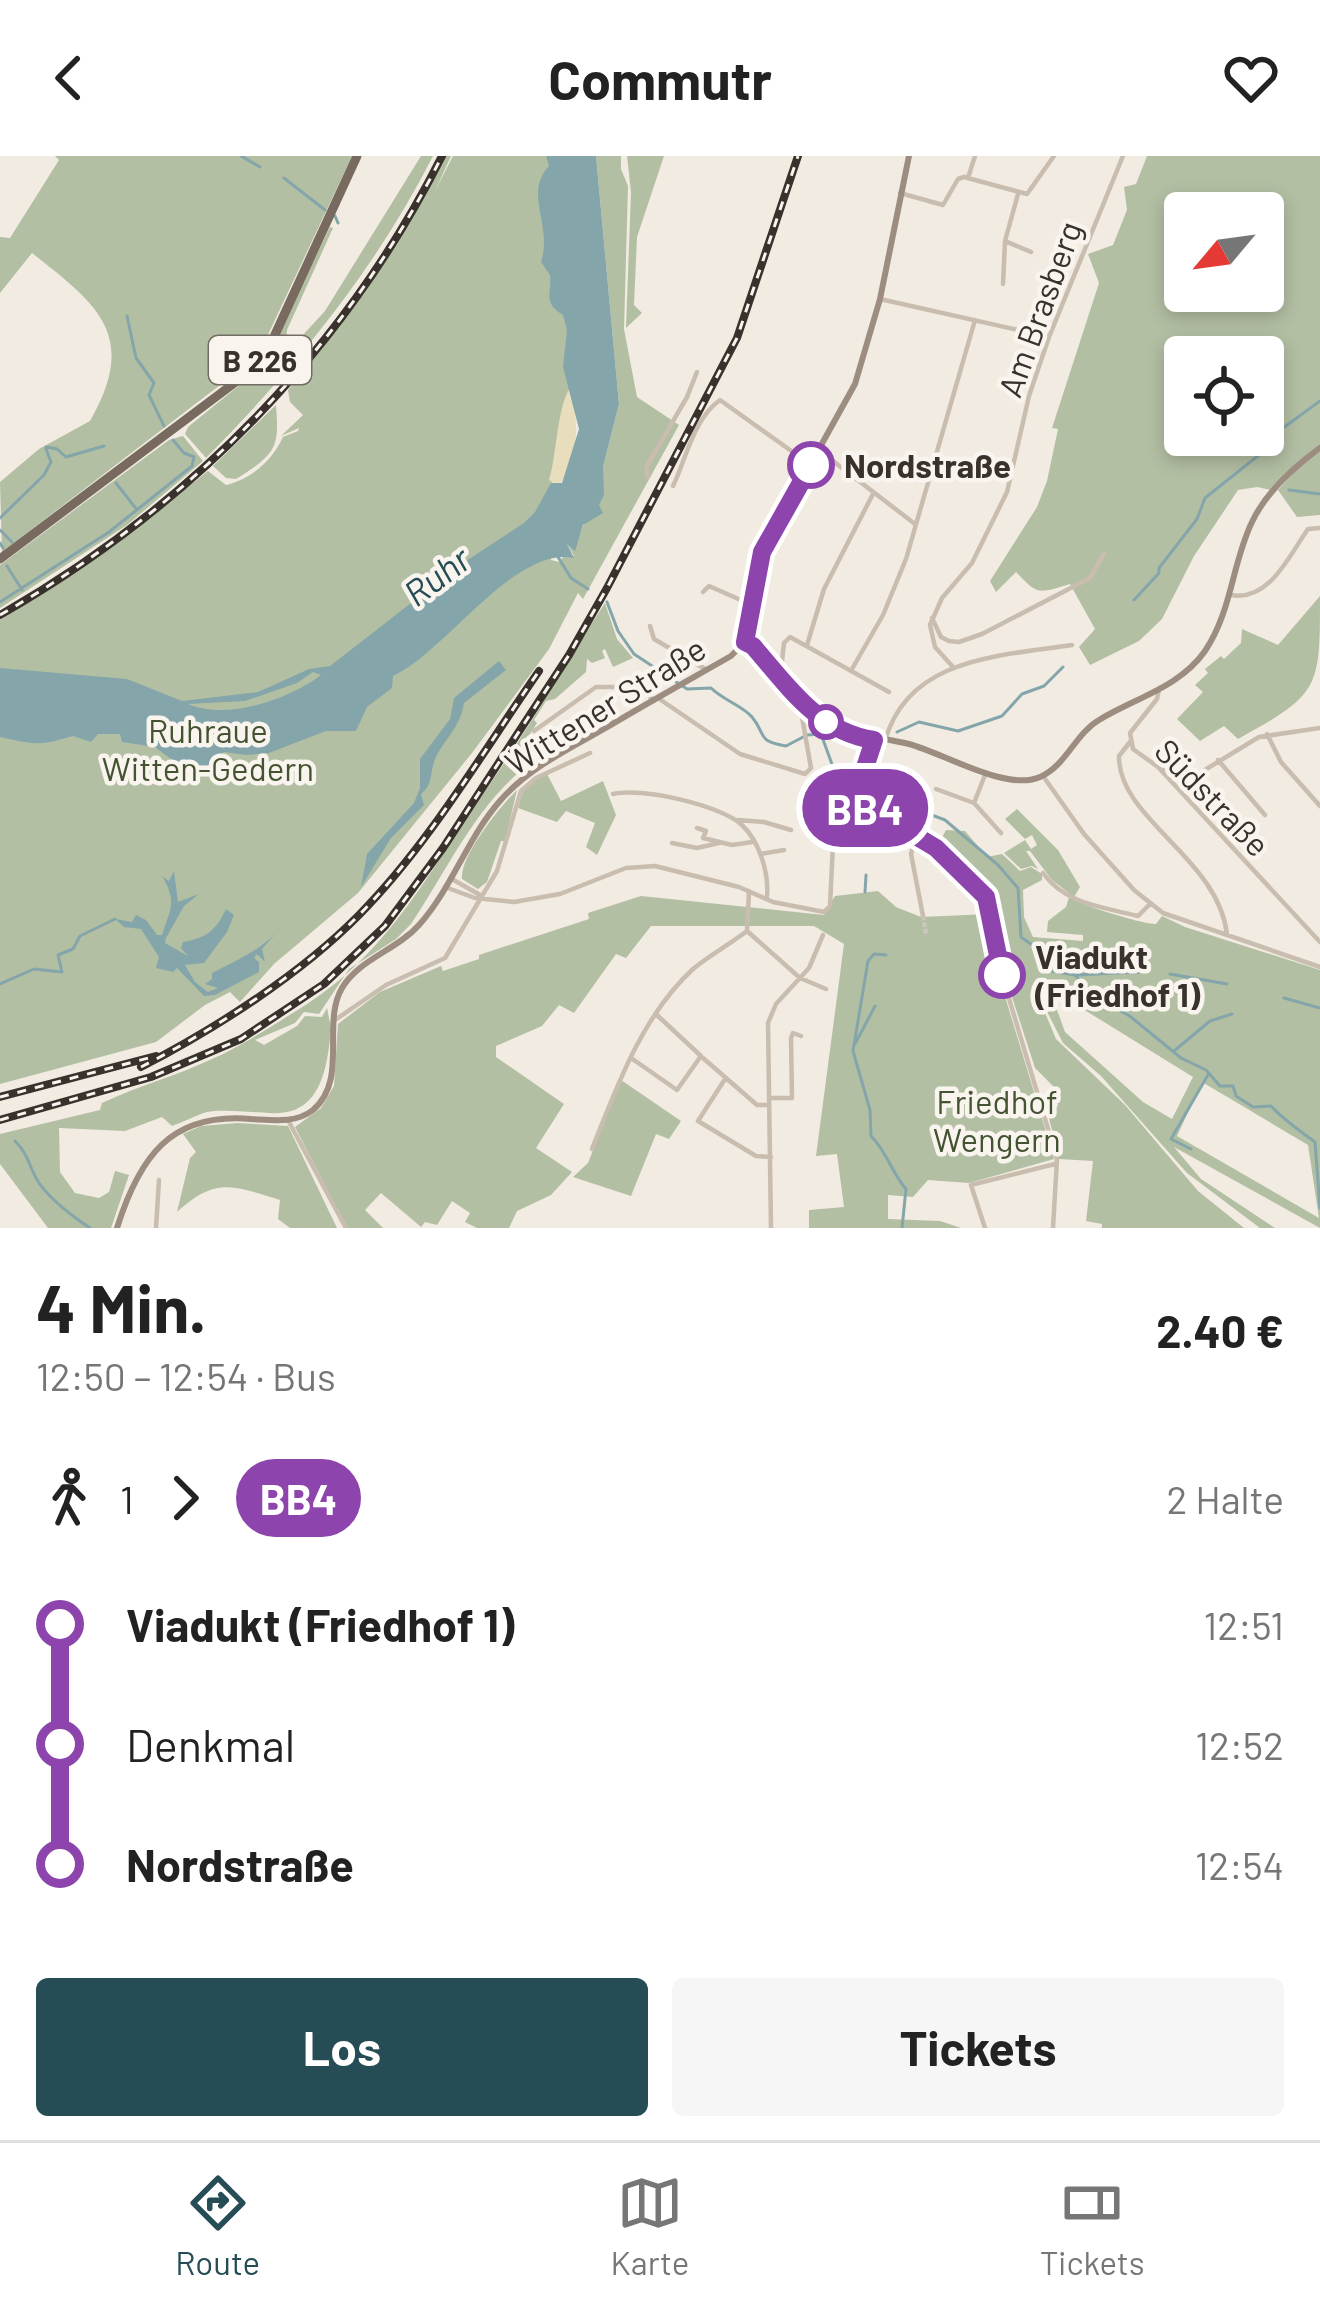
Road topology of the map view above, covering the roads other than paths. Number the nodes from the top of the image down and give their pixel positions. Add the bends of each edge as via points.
1 (357, 156) edge
2 (909, 156) edge
3 (974, 156) edge
4 (1054, 156) edge
5 (1123, 156) edge
6 (968, 178) junction
7 (899, 193) junction
8 (1018, 194) junction
9 (1005, 241) junction
10 (1031, 252) dead end
11 (1003, 284) dead end
12 (880, 299) junction
13 (975, 320) junction
14 (1049, 337) junction
15 (698, 372) dead end
16 (1320, 448) edge
17 (820, 451) junction
18 (811, 465) junction
19 (648, 477) dead end
20 (673, 486) dead end
21 (873, 494) junction
22 (916, 524) junction
23 (1320, 528) edge
24 (1103, 553) dead end
25 (0, 559) edge
26 (704, 592) dead end
27 (1232, 596) junction
28 (752, 605) junction
29 (932, 618) junction
30 (650, 626) dead end
31 (745, 642) junction
32 (808, 645) junction
33 (1072, 645) dead end
34 (952, 667) junction
35 (851, 669) junction
36 (707, 670) junction
37 (780, 679) junction
38 (1159, 689) junction
39 (890, 692) dead end
40 (656, 699) junction
41 (799, 700) junction
42 (1320, 728) edge
43 (534, 731) dead end
44 (1267, 734) junction
45 (874, 740) junction
46 (885, 741) junction
47 (1130, 742) junction
48 (590, 753) dead end
49 (1218, 760) junction
50 (1158, 767) junction
51 (864, 770) junction
52 (986, 772) junction
53 (1043, 776) junction
54 (897, 782) dead end
55 (936, 789) dead end
56 (613, 794) dead end
57 (859, 802) junction
58 (974, 803) junction
59 (1320, 806) edge
60 (1265, 815) dead end
61 (736, 820) junction
62 (697, 828) dead end
63 (791, 830) dead end
64 (1001, 833) dead end
65 (916, 836) junction
66 (754, 842) junction
67 (672, 843) dead end
68 (720, 843) junction
69 (784, 850) dead end
70 (760, 854) junction
71 (1043, 873) dead end
72 (450, 878) junction
73 (445, 887) junction
74 (749, 895) junction
75 (482, 896) junction
76 (767, 896) junction
77 (1150, 904) junction
78 (922, 916) tunnel mouth
79 (747, 928) junction
80 (823, 935) dead end
81 (1227, 935) junction
82 (1320, 942) edge
83 (1320, 968) edge
84 (800, 978) junction
85 (826, 989) dead end
86 (657, 1015) junction
87 (335, 1020) junction
88 (801, 1036) dead end
89 (701, 1056) junction
90 (631, 1058) junction
91 (725, 1079) junction
92 (769, 1102) junction
93 (289, 1120) junction
94 (592, 1149) dead end
95 (773, 1157) junction
96 (1058, 1163) junction
97 (159, 1180) dead end
98 (117, 1228) edge
99 (156, 1228) edge
100 (346, 1228) edge
101 (771, 1228) edge
102 (985, 1228) edge
103 (1053, 1228) edge

1 - 25 main road, B 226 via 253,369
2 - 7 main road
3 - 6 street
4 - 8 street via 1027,194
5 - 14 street, Am Brasberg
6 - 7 street via 958,179 943,205
6 - 8 street
7 - 12 main road
8 - 9 street
9 - 10 street
9 - 11 street
12 - 13 street
12 - 17 main road via 855,384
13 - 14 street
13 - 22 street
14 - 29 street, Am Brasberg via 1007,492 970,566
15 - 19 street
16 - 27 main road via 1251,523
17 - 18 main road
17 - 21 street
18 - 20 street via 720,400
18 - 28 main road via 762,552
21 - 22 street
21 - 32 street via 824,589
22 - 35 street via 894,591
23 - 27 street via 1308,529 1263,590
24 - 29 street via 1090,578 982,634 950,641
26 - 28 street via 709,586
27 - 38 main road via 1199,659
28 - 31 main road
29 - 34 street via 932,643
30 - 36 street via 654,639
31 - 36 main road, Wittener Straße
31 - 37 main road
32 - 35 street
32 - 37 street via 785,641
33 - 34 street
34 - 46 street via 898,706
35 - 39 street
36 - 40 main road, Wittener Straße
37 - 41 main road
38 - 47 street, Südstraße
38 - 53 main road via 1096,722
40 - 41 street via 740,754 805,774 811,768
40 - 43 street via 640,687 599,686
40 - 72 main road, Wittener Straße via 509,791
41 - 45 main road via 826,722
42 - 44 street
44 - 49 street
44 - 59 street
45 - 46 main road
45 - 51 street
46 - 52 main road
47 - 50 street, Südstraße
47 - 81 street via 1119,761 1125,787 1205,878
48 - 75 street via 524,786
49 - 50 street via 1187,779
49 - 60 street
50 - 82 street, Südstraße
51 - 54 street
51 - 57 street
52 - 53 main road via 1022,781
52 - 58 street
53 - 77 street
55 - 58 street
56 - 61 street via 655,795
57 - 65 street
57 - 76 street via 833,844 827,910
58 - 64 street
61 - 63 street
61 - 66 street
62 - 68 street
65 - 78 street via 911,854
65 - 96 street via 986,897
66 - 68 street
66 - 70 street
67 - 68 street
69 - 70 street
70 - 76 street
71 - 77 street via 1093,907 1138,916
72 - 73 main road, Wittener Straße
72 - 75 street
73 - 75 street
73 - 87 main road, Wittener Straße via 412,933 350,977
74 - 75 street via 650,866 541,898
74 - 76 street
74 - 79 street
75 - 87 street via 445,958
77 - 81 street
79 - 84 street
79 - 86 street via 693,970
80 - 84 street
81 - 83 street
84 - 85 street
84 - 92 street via 769,1018
86 - 89 street
86 - 90 street
87 - 93 main road, Wittener Straße via 329,1082 315,1108
88 - 92 street via 792,1036 791,1098
89 - 90 street via 677,1090
89 - 91 street
90 - 94 street
91 - 92 street via 757,1105
91 - 95 street via 698,1121 756,1156
92 - 95 street
93 - 98 main road via 215,1119 175,1134 142,1164
93 - 100 street
95 - 101 street
96 - 102 street via 971,1185
96 - 103 street
97 - 99 street

